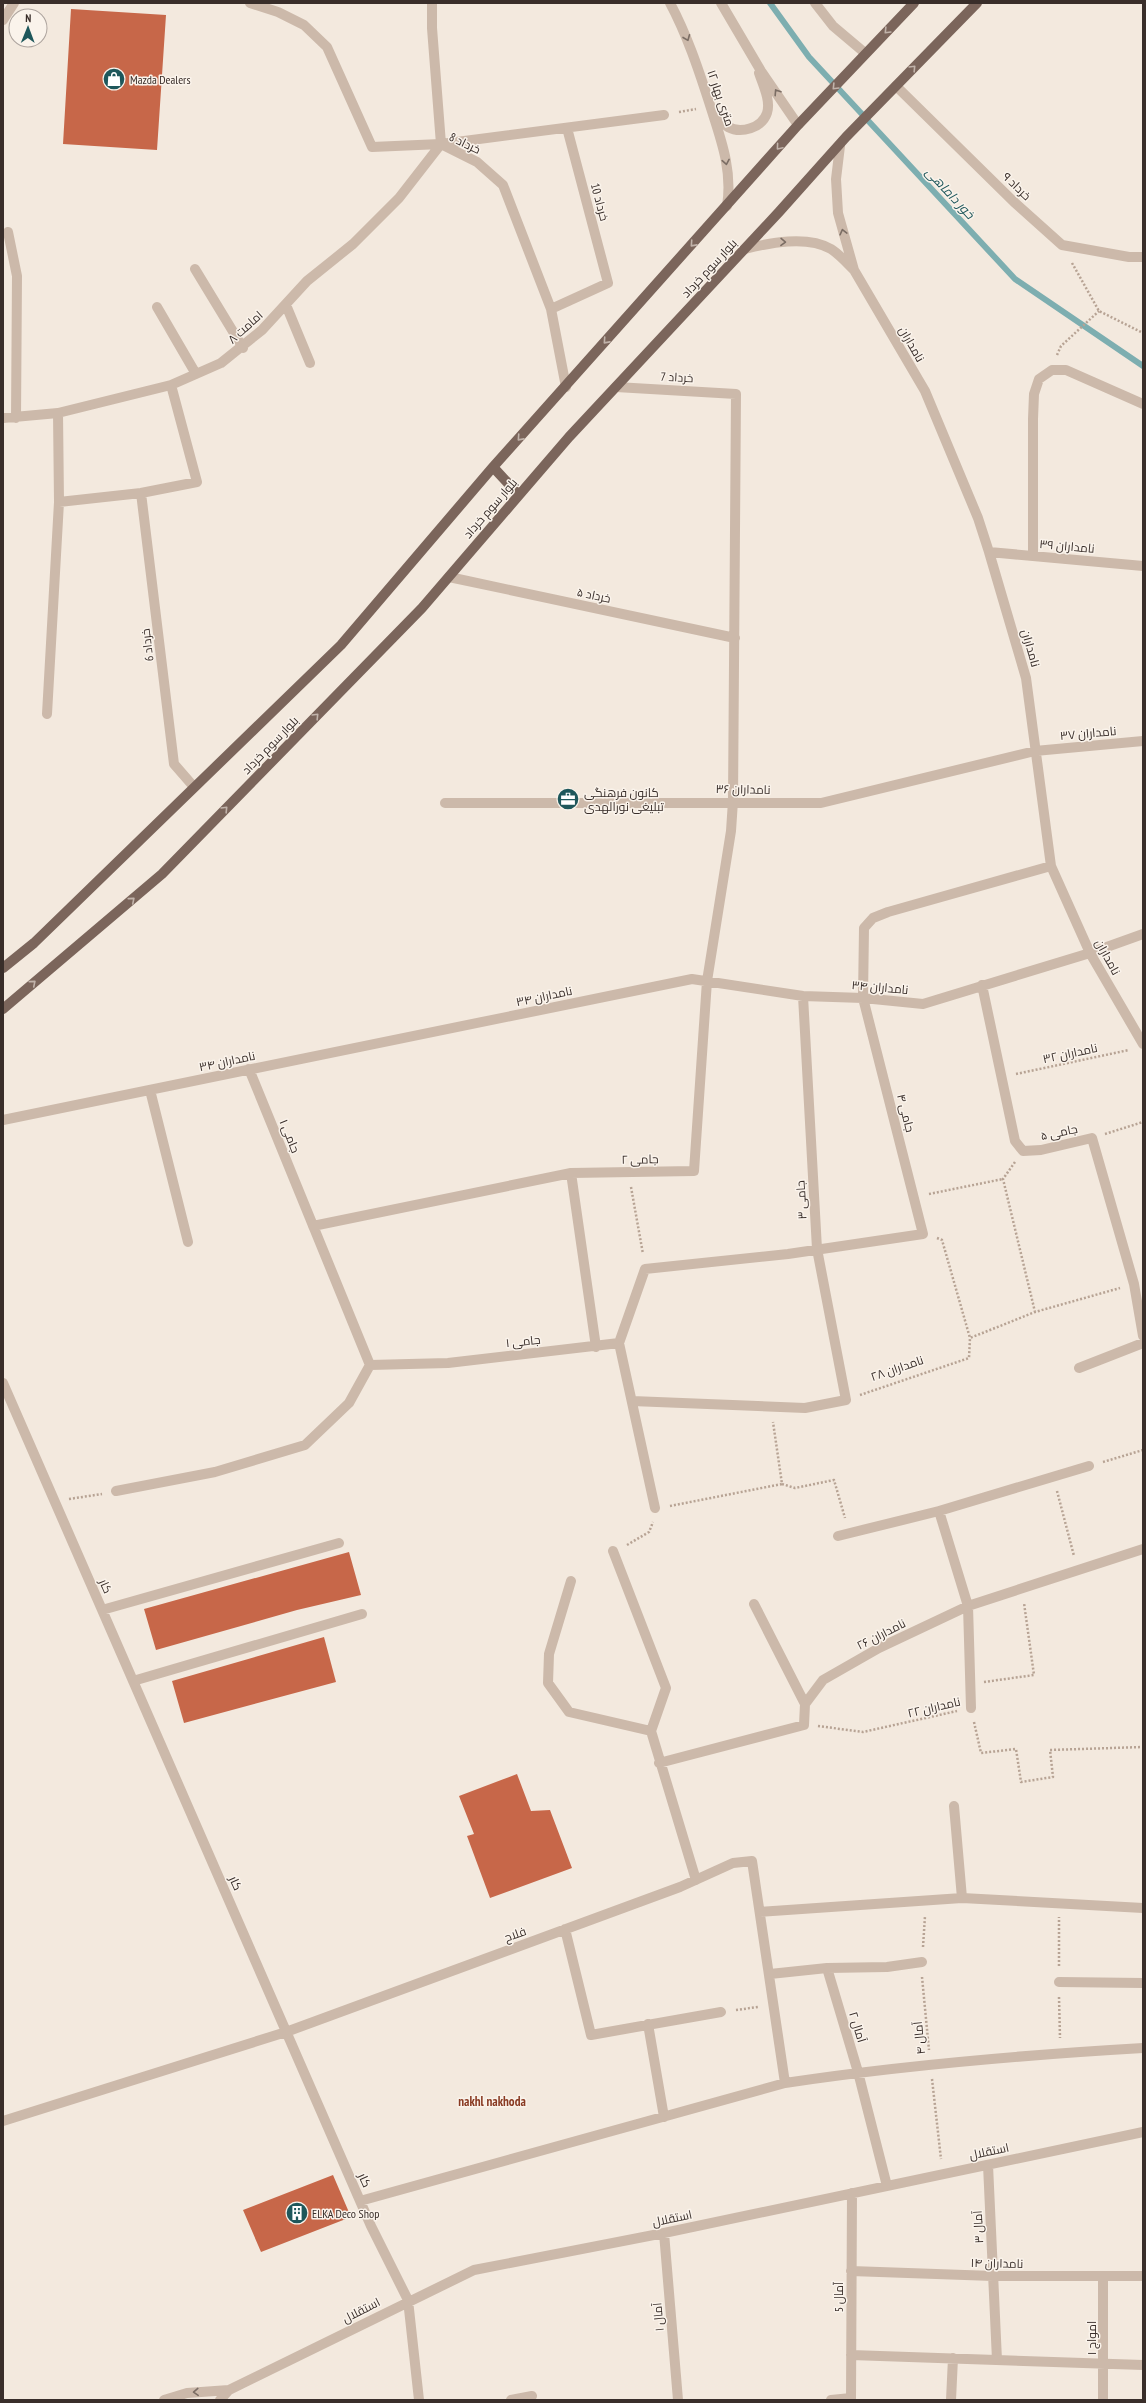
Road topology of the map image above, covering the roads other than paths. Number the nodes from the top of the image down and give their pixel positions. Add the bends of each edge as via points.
1 (14, 3) edge
2 (250, 3) edge
3 (432, 3) edge
4 (670, 3) edge
5 (721, 3) edge
6 (815, 3) edge
7 (914, 3) edge
8 (976, 3) edge
9 (3, 20) edge
10 (865, 53) junction
11 (756, 62) junction
12 (896, 86) junction
13 (710, 107) junction
14 (664, 115) road end
15 (798, 125) junction
16 (567, 128) junction
17 (441, 144) junction
18 (840, 146) junction
19 (727, 206) junction
20 (8, 232) dead end
21 (745, 249) junction
22 (1143, 257) edge
23 (195, 268) dead end
24 (854, 270) junction
25 (286, 305) junction
26 (157, 307) dead end
27 (551, 309) junction
28 (243, 348) junction
29 (310, 363) dead end
30 (196, 374) junction
31 (171, 385) junction
32 (566, 387) junction
33 (616, 387) junction
34 (1143, 404) edge
35 (58, 413) junction
36 (3, 418) edge
37 (16, 418) junction
38 (494, 467) junction
39 (141, 493) junction
40 (519, 495) junction
41 (58, 502) junction
42 (989, 552) junction
43 (1034, 556) junction
44 (1143, 566) edge
45 (449, 577) junction
46 (735, 638) junction
47 (47, 714) dead end
48 (1143, 741) edge
49 (1035, 751) junction
50 (194, 787) junction
51 (445, 802) dead end
52 (733, 802) junction
53 (1051, 866) junction
54 (1143, 934) edge
55 (1090, 953) junction
56 (3, 968) edge
57 (707, 981) junction
58 (982, 985) junction
59 (803, 996) junction
60 (863, 998) junction
61 (3, 1009) edge
62 (1139, 1046) edge
63 (249, 1069) junction
64 (150, 1090) junction
65 (3, 1120) edge
66 (572, 1173) junction
67 (313, 1226) junction
68 (188, 1242) dead end
69 (817, 1249) junction
70 (1143, 1336) edge
71 (619, 1343) junction
72 (1143, 1344) edge
73 (596, 1347) junction
74 (370, 1365) junction
75 (1079, 1368) dead end
76 (3, 1383) edge
77 (6, 1397) edge
78 (632, 1401) junction
79 (1089, 1466) road end
80 (116, 1491) road end
81 (655, 1508) road end
82 (939, 1511) junction
83 (838, 1536) dead end
84 (339, 1543) dead end
85 (1143, 1549) edge
86 (613, 1551) road end
87 (571, 1581) dead end
88 (754, 1604) dead end
89 (968, 1606) junction
90 (102, 1610) junction
91 (362, 1614) dead end
92 (133, 1681) junction
93 (805, 1704) junction
94 (971, 1708) road end
95 (651, 1731) junction
96 (659, 1763) junction
97 (954, 1806) dead end
98 (696, 1880) junction
99 (962, 1898) junction
100 (1143, 1908) edge
101 (760, 1912) junction
102 (565, 1929) junction
103 (922, 1962) road end
104 (827, 1968) junction
105 (770, 1974) junction
106 (1059, 1982) road end
107 (1143, 1983) edge
108 (721, 2012) road end
109 (648, 2024) junction
110 (286, 2032) junction
111 (1143, 2048) edge
112 (858, 2072) junction
113 (785, 2083) junction
114 (664, 2117) junction
115 (3, 2121) edge
116 (1143, 2132) edge
117 (988, 2164) junction
118 (887, 2186) junction
119 (852, 2193) junction
120 (360, 2201) junction
121 (664, 2233) junction
122 (851, 2271) junction
123 (993, 2276) junction
124 (1104, 2276) junction
125 (1143, 2276) edge
126 (408, 2300) junction
127 (851, 2355) junction
128 (953, 2358) junction
129 (997, 2360) junction
130 (1104, 2364) junction
131 (1143, 2365) edge
132 (228, 2390) junction
133 (532, 2396) dead end
134 (851, 2399) edge
135 (164, 2400) edge
136 (220, 2400) edge
137 (419, 2400) edge
138 (511, 2400) edge
139 (678, 2400) edge
140 (831, 2400) edge
141 (951, 2400) edge
142 (1103, 2400) edge

1 - 9 street
2 - 17 street, خرداد 8 via 278,12 304,25 327,47 372,147
3 - 17 street
4 -> 13 street, ۱۲ متری بهار via 692,52
5 - 11 street
6 - 10 street via 833,26
7 -> 10 main road, بلوار سوم خرداد
12 -> 8 main road, بلوار سوم خرداد
10 -> 15 main road, بلوار سوم خرداد
11 - 13 street via 768,102 767,114 756,126 743,130 728,127
15 -> 11 street
12 - 18 main road, بلوار سوم خرداد
12 - 22 street, خرداد ۹ via 1014,202 1062,245 1129,257
13 -> 19 street, ۱۲ متری بهار via 720,131 726,162 730,188
14 - 16 street
15 -> 19 main road, بلوار سوم خرداد
16 - 17 street
16 - 27 street, خرداد 10 via 608,284
17 - 25 street, امامت ۸ via 399,198 353,244 307,281
17 - 27 street, خرداد 8 via 477,162 503,185
18 - 21 main road, بلوار سوم خرداد
24 -> 18 street, نامداران via 838,212 836,179
19 -> 32 main road, بلوار سوم خرداد
20 - 37 street via 18,276
21 -> 24 street, نامداران via 773,241 807,242 830,248
21 - 33 main road, بلوار سوم خرداد
23 - 28 street
24 - 42 street, نامداران via 925,391 978,518
25 - 28 street, امامت ۸
25 - 29 street
26 - 30 street
27 - 32 street, خرداد 8
28 - 30 street, امامت ۸ via 221,363
30 - 31 street, امامت ۸
31 - 35 street, امامت ۸
31 - 39 street via 197,482
32 -> 38 main road, بلوار سوم خرداد
33 - 40 main road, بلوار سوم خرداد
33 - 46 street, خرداد 7 via 736,394
34 - 43 street via 1066,370 1052,370 1039,379 1034,394
35 - 37 street, امامت ۸
35 - 41 street
36 - 37 street, امامت ۸
38 - 40 main road
38 - 50 main road, بلوار سوم خرداد via 341,645
39 - 41 street
39 - 50 street, خرداد 6 via 174,764
40 - 45 main road, بلوار سوم خرداد
41 - 47 street
42 - 43 street, نامداران ۳۹
42 - 49 street, نامداران via 1026,678
43 - 44 street, نامداران ۳۹
45 - 46 street, خرداد ۵
61 -> 45 main road, بلوار سوم خرداد via 162,874 422,608
46 - 52 street
48 - 49 street, نامداران ۳۷
49 - 52 street, نامداران ۳۶ via 821,803
49 - 53 street, نامداران
50 - 56 main road, بلوار سوم خرداد via 34,943
51 - 52 street, نامداران ۳۶
52 - 57 street via 731,831
53 - 55 street, نامداران
53 - 60 street, جامی ۴ via 873,918 864,928
54 - 55 street, نامداران ۳۴
55 - 58 street, نامداران ۳۴
55 - 62 street, نامداران
57 - 59 street, نامداران ۳۴
57 - 63 street, نامداران ۳۴ via 692,979
57 - 66 street, جامی ۲ via 694,1171
58 - 60 street, نامداران ۳۴ via 923,1004
58 - 70 street, جامی ۵ via 1015,1142 1023,1151 1041,1150 1092,1138 1134,1284
59 - 60 street, نامداران ۳۴
59 - 69 street, جامی ۳
60 - 69 street, جامی ۴ via 923,1234
63 - 64 street, نامداران ۳۴
63 - 67 street, جامی ۱
64 - 65 street, نامداران ۳۴
64 - 68 street
66 - 67 street, جامی ۲
66 - 73 street
67 - 74 street, جامی ۱
69 - 71 street via 645,1269
69 - 78 street, جامی ۳ via 846,1400 805,1408
71 - 73 street, جامی ۱
71 - 78 street
72 - 75 street
73 - 74 street, جامی ۱ via 448,1363
74 - 80 street via 349,1403 306,1445 215,1472
76 - 77 street, کار
77 - 90 street, کار
78 - 81 street
79 - 82 street
82 - 83 street
82 - 89 street
84 - 90 street
85 - 89 street, نامداران ۲۶ via 1079,1572
86 - 95 street via 666,1688
87 - 95 street via 549,1654 548,1683 569,1712
88 - 93 street
89 - 93 street, نامداران ۲۶ via 879,1648 823,1680
89 - 94 street
90 - 92 street, کار
91 - 92 street
92 - 110 street, کار
93 - 96 street via 804,1724
95 - 96 street
96 - 98 street
97 - 99 street
98 - 101 street, فلاح via 733,1863 752,1861
98 - 102 street, فلاح
99 - 100 street
99 - 101 street
101 - 105 street
102 - 109 street via 591,2035
102 - 110 street, فلاح
103 - 104 street via 887,1967
104 - 105 street
104 - 112 street, آمال ۲
105 - 113 street
106 - 107 street
108 - 109 street
109 - 114 street
110 - 115 street, فلاح
110 - 120 street, کار
111 - 112 street
112 - 113 street
112 - 118 street, آمال ۲
113 - 114 street
114 - 120 street
116 - 117 street, استقلال
117 - 118 street, استقلال
117 - 123 street, آمال ۳
118 - 119 street, استقلال
119 - 121 street, استقلال
119 - 122 street, آمال 5
120 - 126 street, کار
121 - 126 street, استقلال via 474,2270
121 - 139 street, آمال ۱
122 - 123 street, نامداران ۱۴
122 - 127 street, آمال 5
123 - 124 street, نامداران ۱۴
123 - 129 street, آمال ۳
124 - 125 street, نامداران ۱۴
124 - 130 street, امواج ۱
126 - 132 street, استقلال
126 - 137 street, کار
127 - 128 street
127 - 134 street, آمال 5
128 - 129 street
128 - 141 street
129 - 130 street
130 - 131 street
130 - 142 street, امواج ۱
132 -> 135 street, استقلال via 186,2393
132 - 136 street, استقلال
133 - 138 street
134 - 140 street

